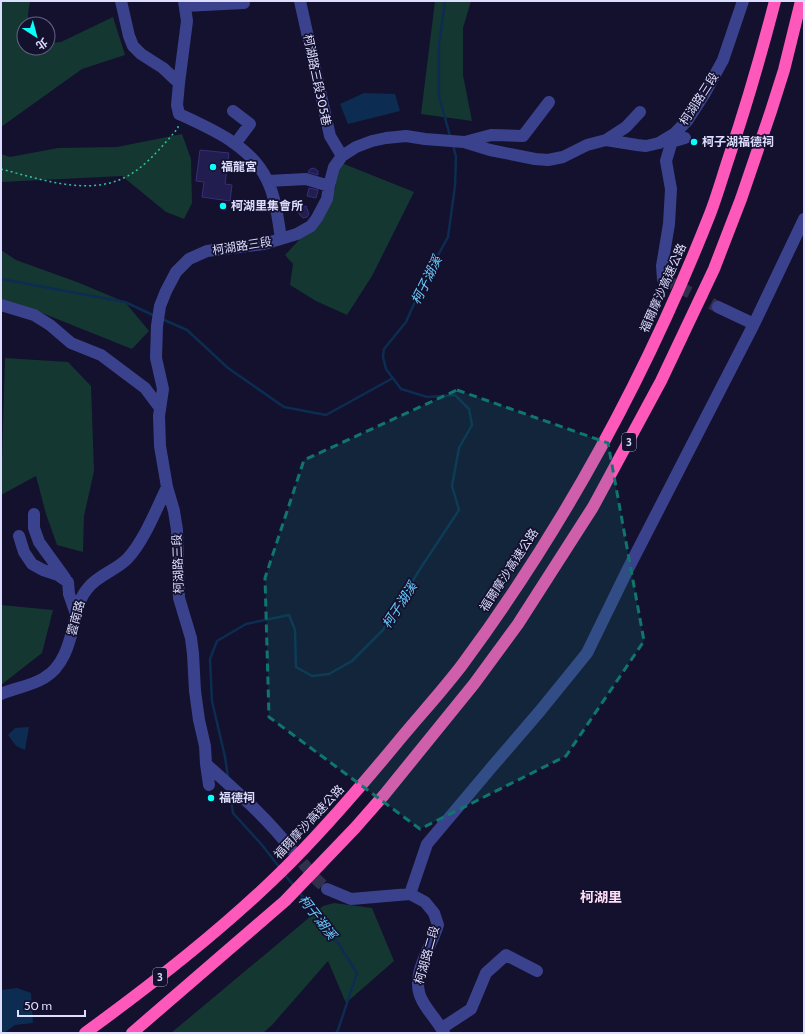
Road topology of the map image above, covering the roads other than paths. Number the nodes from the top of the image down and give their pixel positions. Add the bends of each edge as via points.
1 (121, 1) edge
2 (300, 1) edge
3 (743, 1) edge
4 (776, 1) edge
5 (801, 1) edge
6 (244, 3) dead end
7 (184, 4) edge
8 (179, 83) junction
9 (549, 102) dead end
10 (233, 111) dead end
11 (640, 112) dead end
12 (677, 138) junction
13 (606, 140) junction
14 (464, 142) junction
15 (235, 144) junction
16 (342, 156) junction
17 (268, 181) junction
18 (329, 186) junction
19 (804, 219) edge
20 (281, 239) junction
21 (663, 278) dead end
22 (1, 305) edge
23 (718, 307) tunnel mouth
24 (754, 324) junction
25 (160, 408) junction
26 (167, 487) junction
27 (34, 514) dead end
28 (19, 536) dead end
29 (68, 582) junction
30 (76, 614) junction
31 (1, 694) edge
32 (206, 764) junction
33 (209, 785) dead end
34 (291, 849) tunnel mouth
35 (327, 889) tunnel mouth
36 (410, 894) junction
37 (537, 972) dead end
38 (443, 1031) edge
39 (85, 1033) edge
40 (132, 1033) edge

1 - 8 street via 128,36 133,46 164,68
2 - 16 street, 柯湖路三段305巷 via 330,136
3 - 12 street, 柯湖路三段 via 723,60 706,93
4 - 39 highway, 福爾摩沙高速公路 / 3 via 749,97 711,212 682,282 636,382 570,502 498,614 460,668 369,778 282,871 232,918 150,986
5 - 40 highway, 3 via 771,111 742,199 714,269 661,381 601,494 518,624 474,684 355,828 285,901
6 - 7 street
7 - 8 street via 187,21
8 - 15 street via 179,114 216,131
9 - 14 street via 523,136 491,135
10 - 15 street via 250,124
11 - 13 street via 626,127
12 - 13 street, 柯湖路三段 via 646,146
12 - 21 street via 666,161 671,189 669,224 662,266
13 - 14 street, 柯湖路三段 via 587,145 563,157 548,160 535,160
14 - 16 street, 柯湖路三段 via 406,136 386,138 356,147
15 - 17 street via 259,165
16 - 18 street, 柯湖路三段 via 334,166
17 - 18 street via 306,179
17 - 20 street via 276,204
18 - 20 street, 柯湖路三段 via 327,198 311,226
19 - 24 street
20 - 25 street, 柯湖路三段 via 264,244 207,251 189,259 176,272 160,306 157,326 156,358 163,389
22 - 25 street via 34,315 71,343 101,355 145,388
23 - 24 street
24 - 36 street via 587,653 428,844
25 - 26 street, 柯湖路三段 via 160,446
26 - 30 street, 雲南路 via 138,545 126,559 88,587 80,598
26 - 32 street, 柯湖路三段 via 177,530 179,598 191,638 195,691
27 - 29 street via 34,528 39,542
28 - 29 street via 24,552 32,564
29 - 30 street
30 - 31 street, 雲南路 via 66,652 55,670 43,679
32 - 33 street, 柯湖路三段
32 - 34 street via 253,806 276,829
35 - 36 street via 351,899
36 - 38 street, 柯湖路二段 via 425,902 438,924 422,962 417,990
37 - 38 street via 506,955 486,972 471,1009

